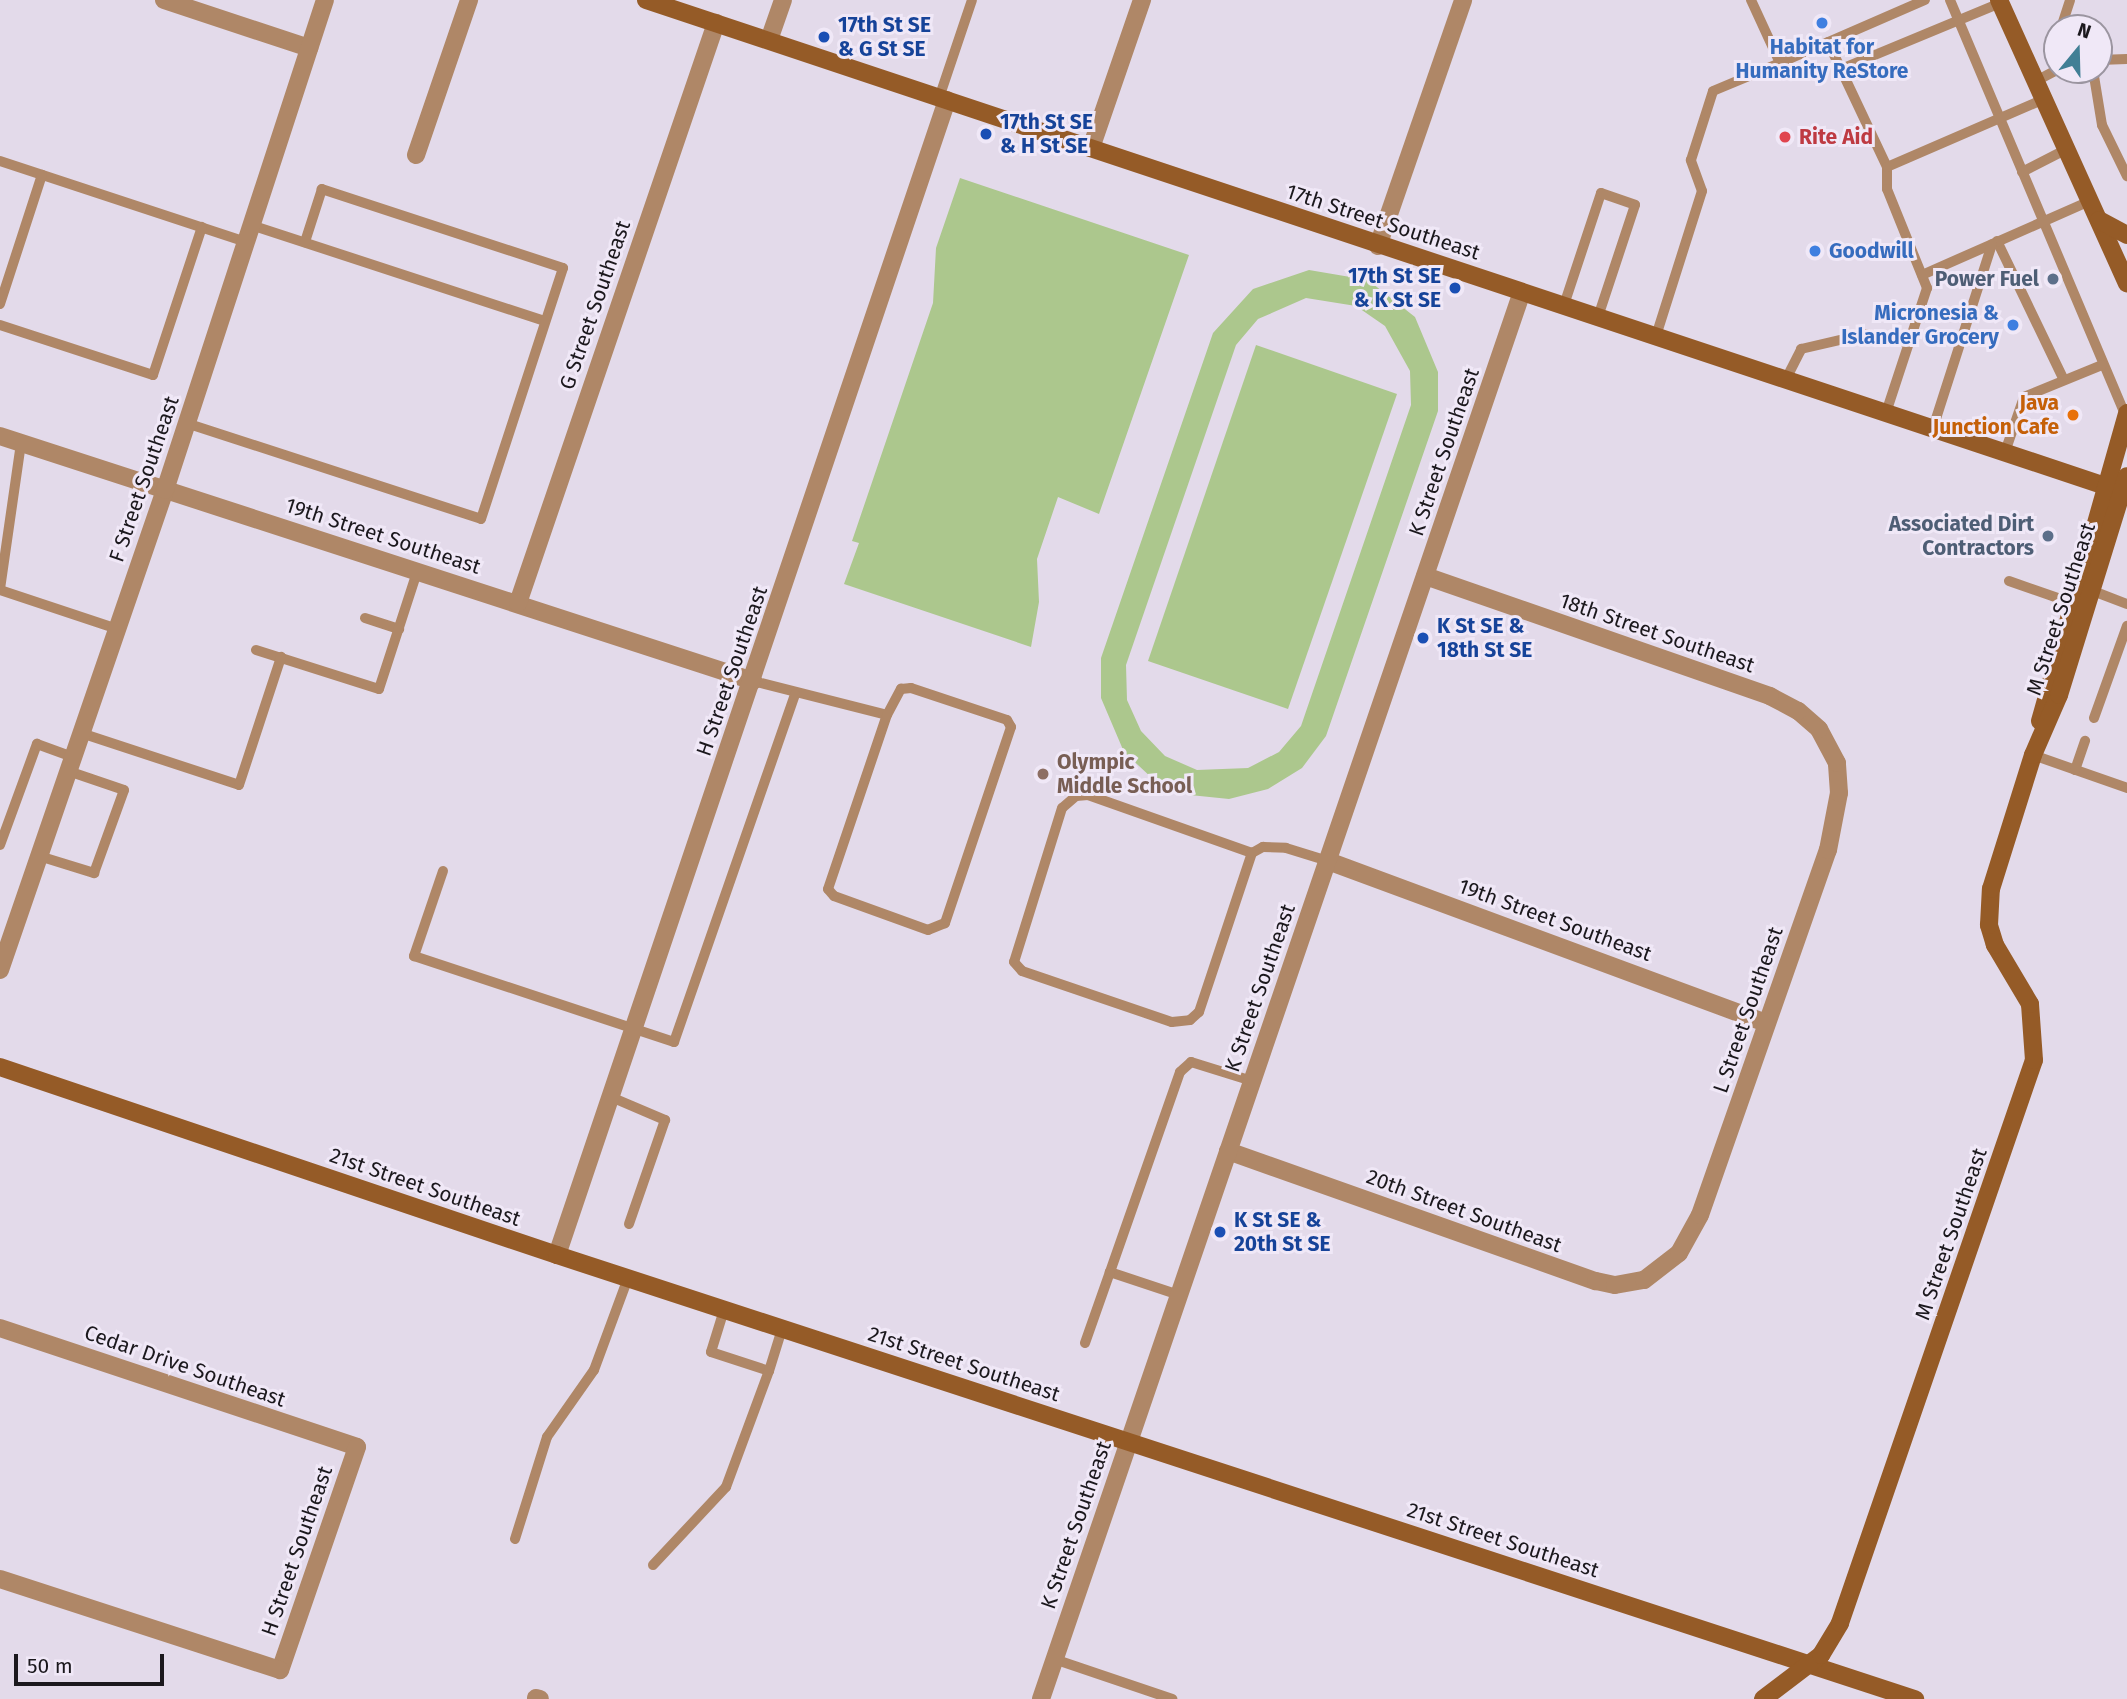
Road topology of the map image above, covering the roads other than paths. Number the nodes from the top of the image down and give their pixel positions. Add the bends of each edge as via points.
1 (164, 0) edge
2 (325, 0) edge
3 (469, 0) edge
4 (646, 0) edge
5 (783, 0) edge
6 (972, 0) edge
7 (1142, 0) edge
8 (1463, 0) edge
9 (1751, 0) edge
10 (1925, 0) edge
11 (1950, 0) edge
12 (1999, 2) edge
13 (1959, 20) junction
14 (716, 23) junction
15 (769, 40) junction
16 (1828, 42) junction
17 (309, 48) junction
18 (1780, 63) junction
19 (1841, 69) junction
20 (2043, 77) edge
21 (2036, 81) junction
22 (2095, 84) edge
23 (943, 99) junction
24 (2044, 99) junction
25 (2000, 118) junction
26 (1091, 148) junction
27 (2067, 149) junction
28 (416, 155) dead end
29 (0, 161) edge
30 (1887, 167) junction
31 (2022, 172) junction
32 (42, 175) junction
33 (2127, 176) edge
34 (2090, 201) junction
35 (2099, 219) junction
36 (2043, 221) junction
37 (202, 227) junction
38 (248, 233) junction
39 (2127, 235) edge
40 (305, 242) junction
41 (1994, 242) junction
42 (1378, 246) junction
43 (1922, 275) junction
44 (2127, 283) edge
45 (1522, 292) junction
46 (0, 304) edge
47 (1564, 306) junction
48 (1598, 317) junction
49 (545, 321) junction
50 (0, 325) edge
51 (1656, 336) junction
52 (1909, 343) junction
53 (2102, 365) junction
54 (1786, 379) junction
55 (2064, 380) junction
56 (1886, 413) junction
57 (2126, 414) edge
58 (186, 423) junction
59 (1933, 428) junction
60 (0, 436) edge
61 (21, 443) junction
62 (2005, 452) junction
63 (2105, 486) junction
64 (2126, 486) edge
65 (165, 490) junction
66 (417, 572) junction
67 (1425, 576) junction
68 (2009, 581) dead end
69 (0, 590) edge
70 (2093, 592) junction
71 (518, 603) junction
72 (2072, 603) junction
73 (2127, 604) edge
74 (365, 618) dead end
75 (2127, 626) edge
76 (117, 629) junction
77 (399, 629) junction
78 (256, 650) dead end
79 (281, 657) junction
80 (752, 681) junction
81 (795, 694) junction
82 (887, 715) junction
83 (2094, 718) dead end
84 (81, 733) junction
85 (2085, 741) dead end
86 (2033, 755) junction
87 (71, 764) junction
88 (2075, 770) junction
89 (1839, 775) joint
90 (2127, 788) edge
91 (0, 845) edge
92 (1252, 853) junction
93 (39, 856) junction
94 (1328, 861) junction
95 (443, 871) dead end
96 (0, 970) edge
97 (1766, 1023) junction
98 (634, 1030) junction
99 (0, 1067) edge
100 (1252, 1081) junction
101 (611, 1097) junction
102 (1228, 1151) junction
103 (629, 1224) dead end
104 (1679, 1254) joint
105 (556, 1255) junction
106 (1110, 1272) junction
107 (628, 1278) junction
108 (1179, 1295) junction
109 (724, 1310) junction
110 (0, 1328) edge
111 (782, 1329) junction
112 (1084, 1343) dead end
113 (769, 1371) junction
114 (1129, 1442) junction
115 (356, 1447) joint
116 (515, 1539) dead end
117 (653, 1565) dead end
118 (0, 1579) edge
119 (1055, 1659) junction
120 (1811, 1664) junction
121 (1041, 1699) edge
122 (1172, 1699) edge
123 (1763, 1699) edge
124 (1915, 1699) edge

1 - 17 street
2 - 17 street, F Street Southeast
3 - 28 street
4 - 14 street, 17th Street Southeast
5 - 15 street
6 - 23 lane
7 - 26 street
8 - 42 street
9 - 18 lane
10 - 16 lane
11 - 13 lane
12 - 13 lane
12 - 21 street
13 - 19 lane
13 - 25 lane
14 - 15 street, 17th Street Southeast
14 - 71 street, G Street Southeast
15 - 23 street, 17th Street Southeast
16 - 18 lane
16 - 19 lane
17 - 38 street, F Street Southeast
18 - 51 lane via 1713,91 1691,160 1702,191
19 - 30 lane
20 - 21 lane
21 - 24 street
22 - 33 lane via 2102,125
23 - 26 street, 17th Street Southeast
23 - 80 street, H Street Southeast
24 - 25 lane
24 - 27 street
25 - 30 lane
25 - 31 lane
26 - 42 street, 17th Street Southeast
27 - 31 lane
27 - 34 street
29 - 32 lane
30 - 43 lane via 1887,189
31 - 36 lane
32 - 37 lane
32 - 46 lane
34 - 35 street
34 - 36 lane
35 - 39 street
35 - 44 street
36 - 41 lane
36 - 53 lane
37 - 38 lane
37 - 50 lane via 153,375
38 - 40 lane
38 - 58 street, F Street Southeast
40 - 49 lane
40 - 49 lane via 322,189 550,263 563,268
41 - 43 lane
41 - 55 lane
41 - 59 lane
42 - 45 street, 17th Street Southeast
43 - 52 lane via 1927,288
45 - 47 street, 17th Street Southeast
45 - 67 street, K Street Southeast
47 - 48 street, 17th Street Southeast
47 - 48 lane via 1601,194 1635,205
48 - 51 street, 17th Street Southeast
49 - 58 lane via 481,519
51 - 54 street, 17th Street Southeast
52 - 54 lane via 1867,334 1801,349
52 - 56 lane
53 - 55 lane
53 - 57 lane
54 - 56 street, 17th Street Southeast
55 - 62 lane via 2024,397
56 - 59 street, 17th Street Southeast
57 - 63 street, M Street Southeast
58 - 65 street, F Street Southeast
59 - 62 street, 17th Street Southeast
60 - 61 street, 19th Street Southeast
61 - 65 street, 19th Street Southeast
61 - 69 lane
62 - 63 street, 17th Street Southeast
63 - 72 street, M Street Southeast
64 - 70 street, M Street Southeast
65 - 66 street, 19th Street Southeast
65 - 76 street, F Street Southeast
66 - 71 street, 19th Street Southeast
66 - 77 lane
67 - 89 street, 18th Street Southeast via 1785,704 1819,729 1832,750
67 - 94 street, K Street Southeast
68 - 72 lane
69 - 76 lane
70 - 73 lane
70 - 86 street, M Street Southeast via 2059,695
71 - 80 street, 19th Street Southeast
72 - 86 street, M Street Southeast
74 - 77 lane
75 - 83 lane
76 - 84 street, F Street Southeast
77 - 79 lane via 379,689
78 - 79 lane
79 - 84 lane via 239,785
80 - 81 lane
80 - 98 street, H Street Southeast
81 - 82 lane via 846,701
81 - 98 lane via 674,1042
82 - 82 lane via 901,690 911,688 1006,720 1011,727 945,922 928,930 834,896 828,889
84 - 87 street, F Street Southeast
85 - 88 lane
86 - 88 lane
86 - 120 street, M Street Southeast via 1989,908 1995,946 2030,1004 2034,1060 1840,1623 1830,1645
87 - 91 lane via 37,744
87 - 93 street, F Street Southeast
87 - 93 lane via 124,790 94,873
88 - 90 lane
89 - 97 street, L Street Southeast via 1828,850
92 - 92 lane via 1088,795 1076,796 1062,808 1014,961 1022,971 1151,1015 1172,1022 1190,1020 1199,1012
92 - 94 lane via 1263,847 1286,848
93 - 96 street, F Street Southeast
94 - 97 street, 19th Street Southeast
94 - 100 street, K Street Southeast
95 - 98 lane via 414,956
97 - 104 street, L Street Southeast via 1717,1172
98 - 101 street, H Street Southeast
99 - 105 street, 21st Street Southeast
100 - 102 street, K Street Southeast
100 - 106 lane via 1191,1062 1180,1072
101 - 103 lane via 665,1120
101 - 105 street, H Street Southeast
102 - 104 street, 20th Street Southeast via 1596,1281 1644,1280
102 - 108 street, K Street Southeast
105 - 107 street, 21st Street Southeast
106 - 108 lane
106 - 112 lane
107 - 109 street, 21st Street Southeast
107 - 116 lane via 594,1370 547,1437
108 - 114 street, K Street Southeast
109 - 111 street, 21st Street Southeast
109 - 113 lane via 711,1352
110 - 115 street, Cedar Drive Southeast
111 - 113 lane
111 - 114 street, 21st Street Southeast
113 - 117 lane via 726,1487
114 - 119 street, K Street Southeast
114 - 120 street, 21st Street Southeast
115 - 118 street, H Street Southeast via 281,1670
119 - 121 street, K Street Southeast
119 - 122 lane
120 - 123 street, M Street Southeast
120 - 124 street, 21st Street Southeast

